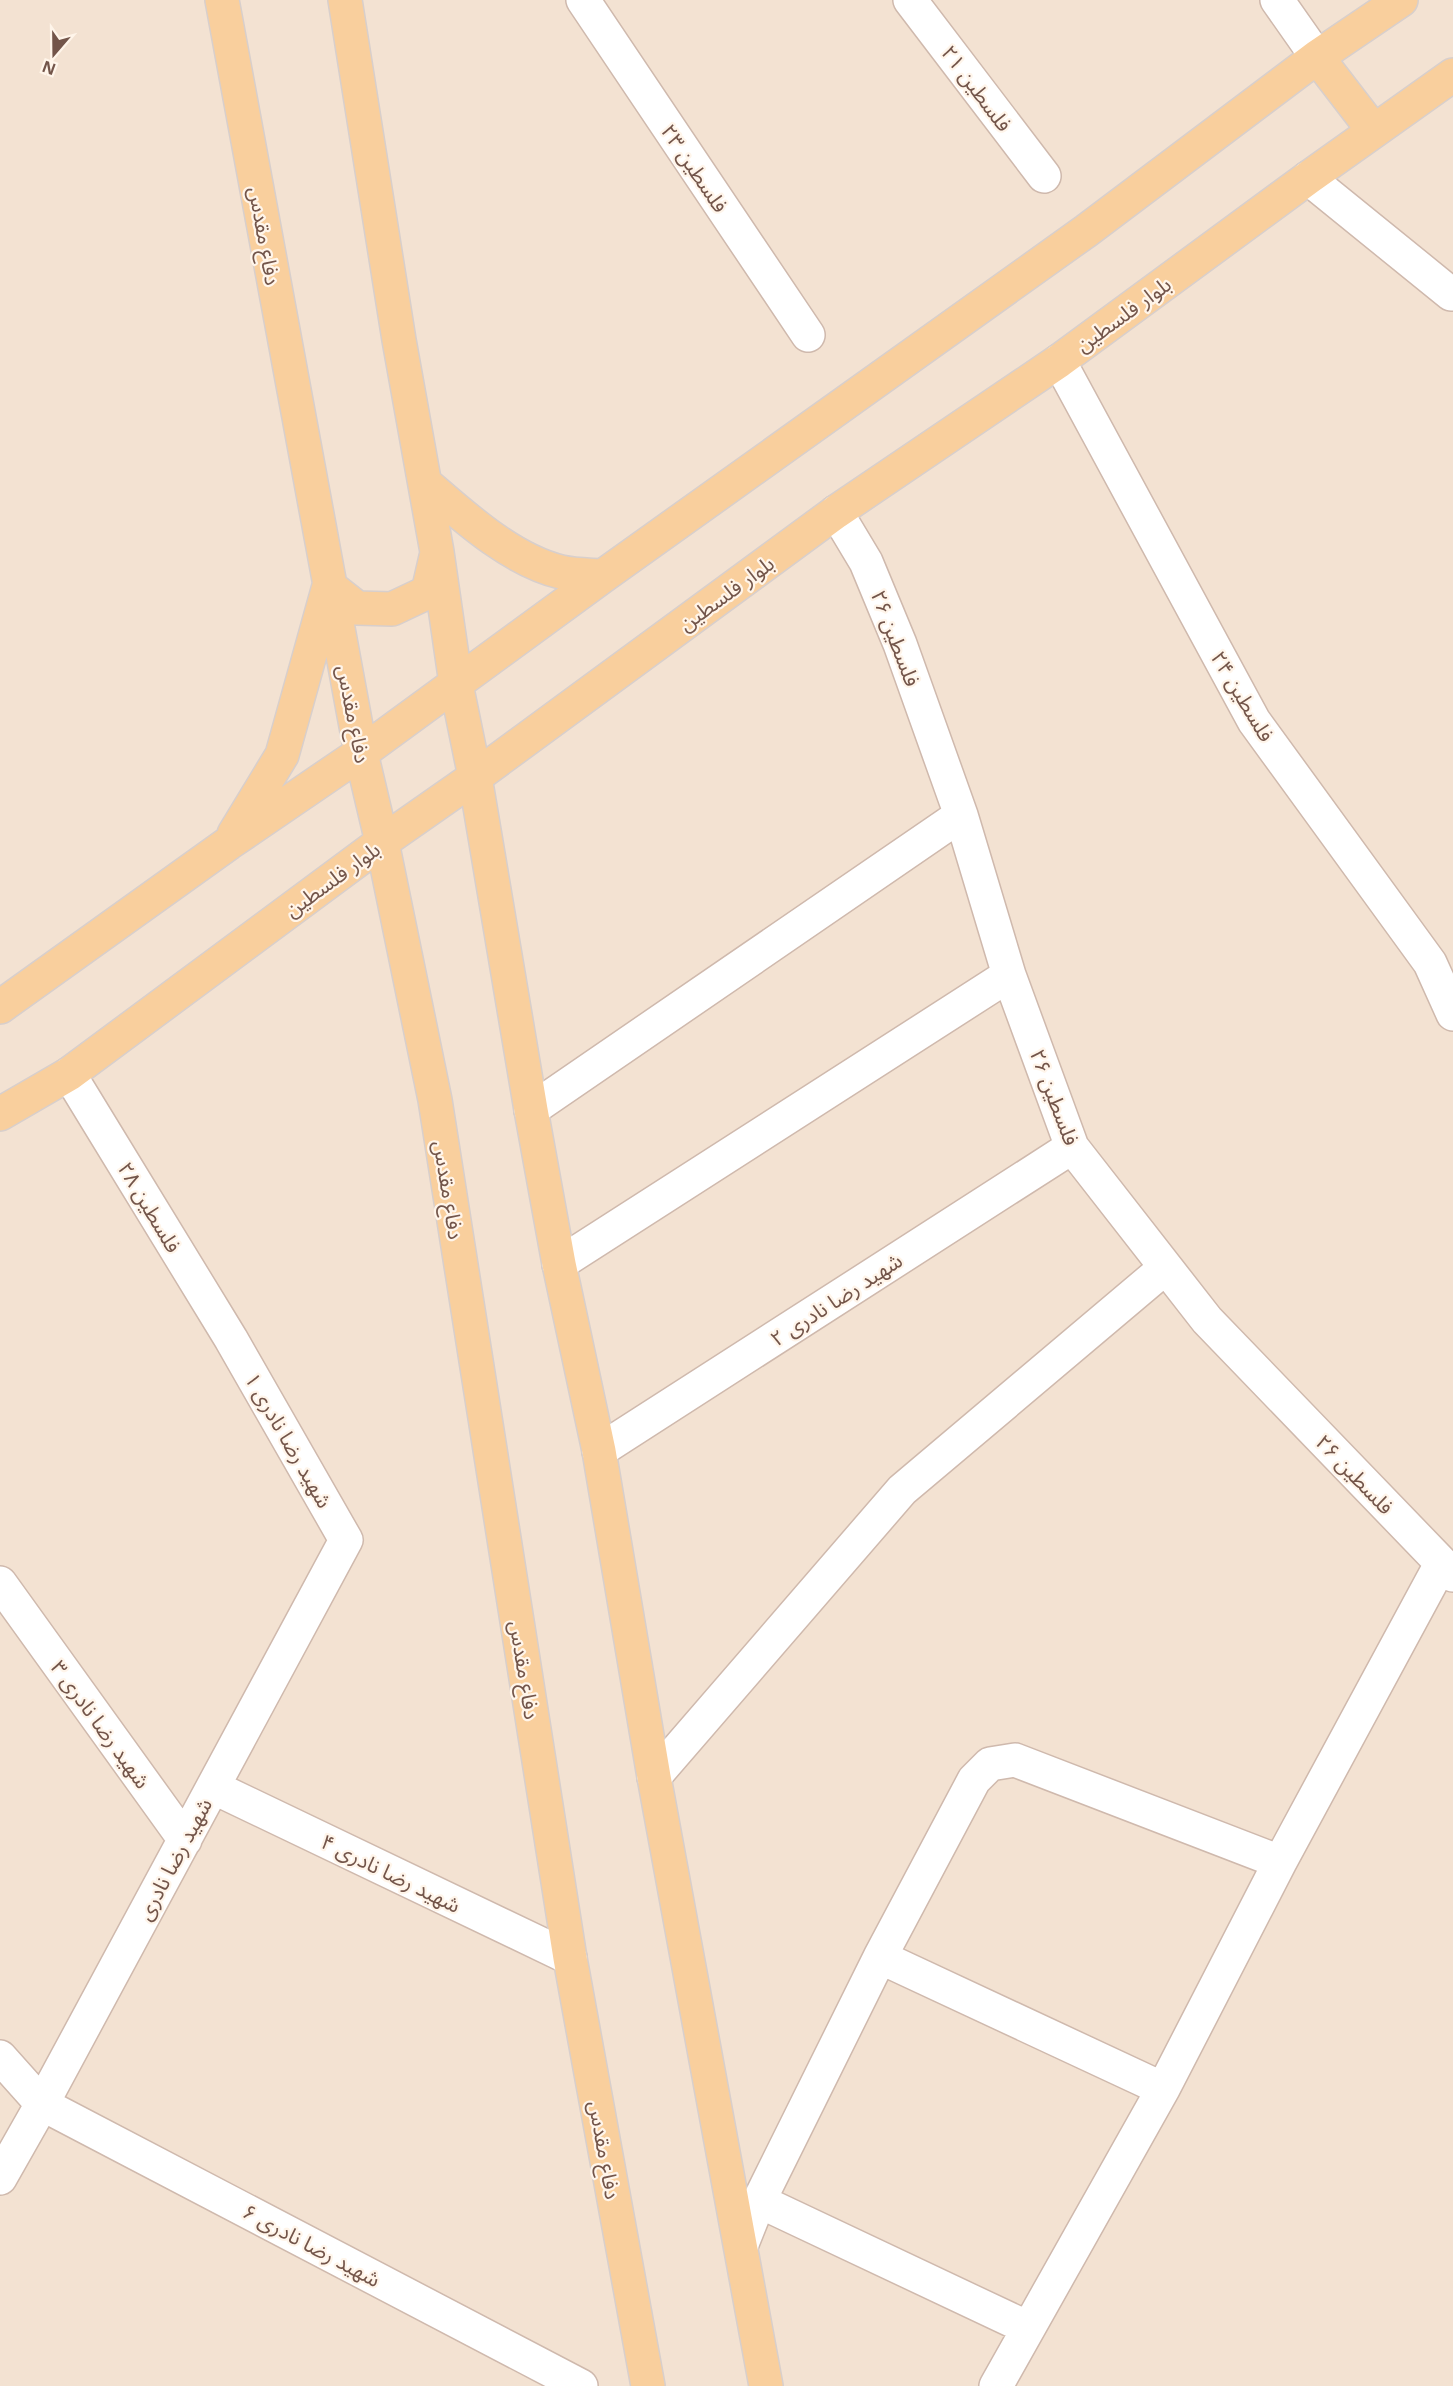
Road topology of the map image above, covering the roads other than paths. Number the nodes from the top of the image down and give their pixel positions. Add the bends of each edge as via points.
1 (222, 0) edge
2 (345, 0) edge
3 (583, 0) edge
4 (910, 0) edge
5 (1277, 0) edge
6 (1401, 0) edge
7 (1317, 57) junction
8 (1453, 75) edge
9 (1374, 131) junction
10 (1044, 177) dead end
11 (1308, 178) junction
12 (1451, 294) dead end
13 (808, 335) dead end
14 (1059, 361) junction
15 (426, 484) junction
16 (836, 512) junction
17 (437, 552) junction
18 (603, 576) junction
19 (329, 586) junction
20 (456, 684) junction
21 (361, 753) junction
22 (475, 777) junction
23 (961, 815) junction
24 (382, 842) junction
25 (229, 843) junction
26 (1009, 975) junction
27 (0, 1007) edge
28 (1453, 1014) edge
29 (69, 1074) junction
30 (531, 1110) junction
31 (0, 1114) edge
32 (1072, 1147) junction
33 (559, 1264) junction
34 (1165, 1268) junction
35 (231, 1339) joint
36 (599, 1451) junction
37 (346, 1540) joint
38 (1447, 1569) edge
39 (9, 1596) edge
40 (654, 1777) junction
41 (213, 1787) junction
42 (184, 1840) junction
43 (1280, 1862) junction
44 (880, 1957) junction
45 (570, 1958) junction
46 (0, 2057) edge
47 (1163, 2089) junction
48 (42, 2104) junction
49 (0, 2178) edge
50 (759, 2201) junction
51 (741, 2246) junction
52 (1028, 2328) junction
53 (581, 2386) edge
54 (648, 2386) edge
55 (766, 2386) edge
56 (996, 2386) edge

1 - 19 main road, دفاع مقدس
2 - 15 main road
3 - 13 street, فلسطین ۲۳
4 - 10 street, فلسطین ۲۱
5 - 7 street
6 - 7 main road
7 - 9 main road
7 - 18 main road via 1086,231
8 - 9 main road, بلوار فلسطین
9 - 11 main road, بلوار فلسطین
11 - 12 street
11 - 14 main road, بلوار فلسطین
14 - 16 main road, بلوار فلسطین
14 - 28 street, فلسطین ۲۴ via 1254,721 1430,963
15 - 17 main road
15 - 18 main road via 470,522 526,558 561,572
16 - 22 main road, بلوار فلسطین
16 - 23 street, فلسطین ۲۶ via 866,562 900,644
17 - 19 main road via 428,592 392,609 357,608
17 - 20 main road
18 - 20 main road
19 - 21 main road, دفاع مقدس
19 - 25 main road via 282,755
20 - 21 main road
20 - 22 main road
21 - 24 main road, دفاع مقدس
21 - 25 main road
22 - 24 main road, بلوار فلسطین
22 - 30 main road
23 - 26 street, فلسطین ۲۶
23 - 30 street
24 - 29 main road, بلوار فلسطین
24 - 45 main road, دفاع مقدس via 435,1100
25 - 27 main road
26 - 32 street, فلسطین ۲۶
26 - 33 street
29 - 31 main road, بلوار فلسطین
29 - 35 street, فلسطین ۲۸
30 - 33 main road
32 - 34 street, فلسطین ۲۶
32 - 36 street, شهید رضا نادری ۲
33 - 36 main road
34 - 38 street, فلسطین ۲۶ via 1207,1320
34 - 40 street via 902,1490
35 - 37 street, شهید رضا نادری ۱
36 - 40 main road
37 - 41 street, شهید رضا نادری
38 - 43 street
39 - 42 street, شهید رضا نادری ۳
40 - 51 main road
41 - 42 street, شهید رضا نادری
41 - 45 street, شهید رضا نادری ۴
42 - 48 street, شهید رضا نادری
43 - 44 street via 1015,1760 990,1764 974,1780
43 - 47 street
44 - 47 street
44 - 50 street
45 - 54 main road, دفاع مقدس
46 - 48 street
47 - 52 street
48 - 49 street, شهید رضا نادری
48 - 53 street, شهید رضا نادری ۶
50 - 51 street
50 - 52 street
51 - 55 main road
52 - 56 street

